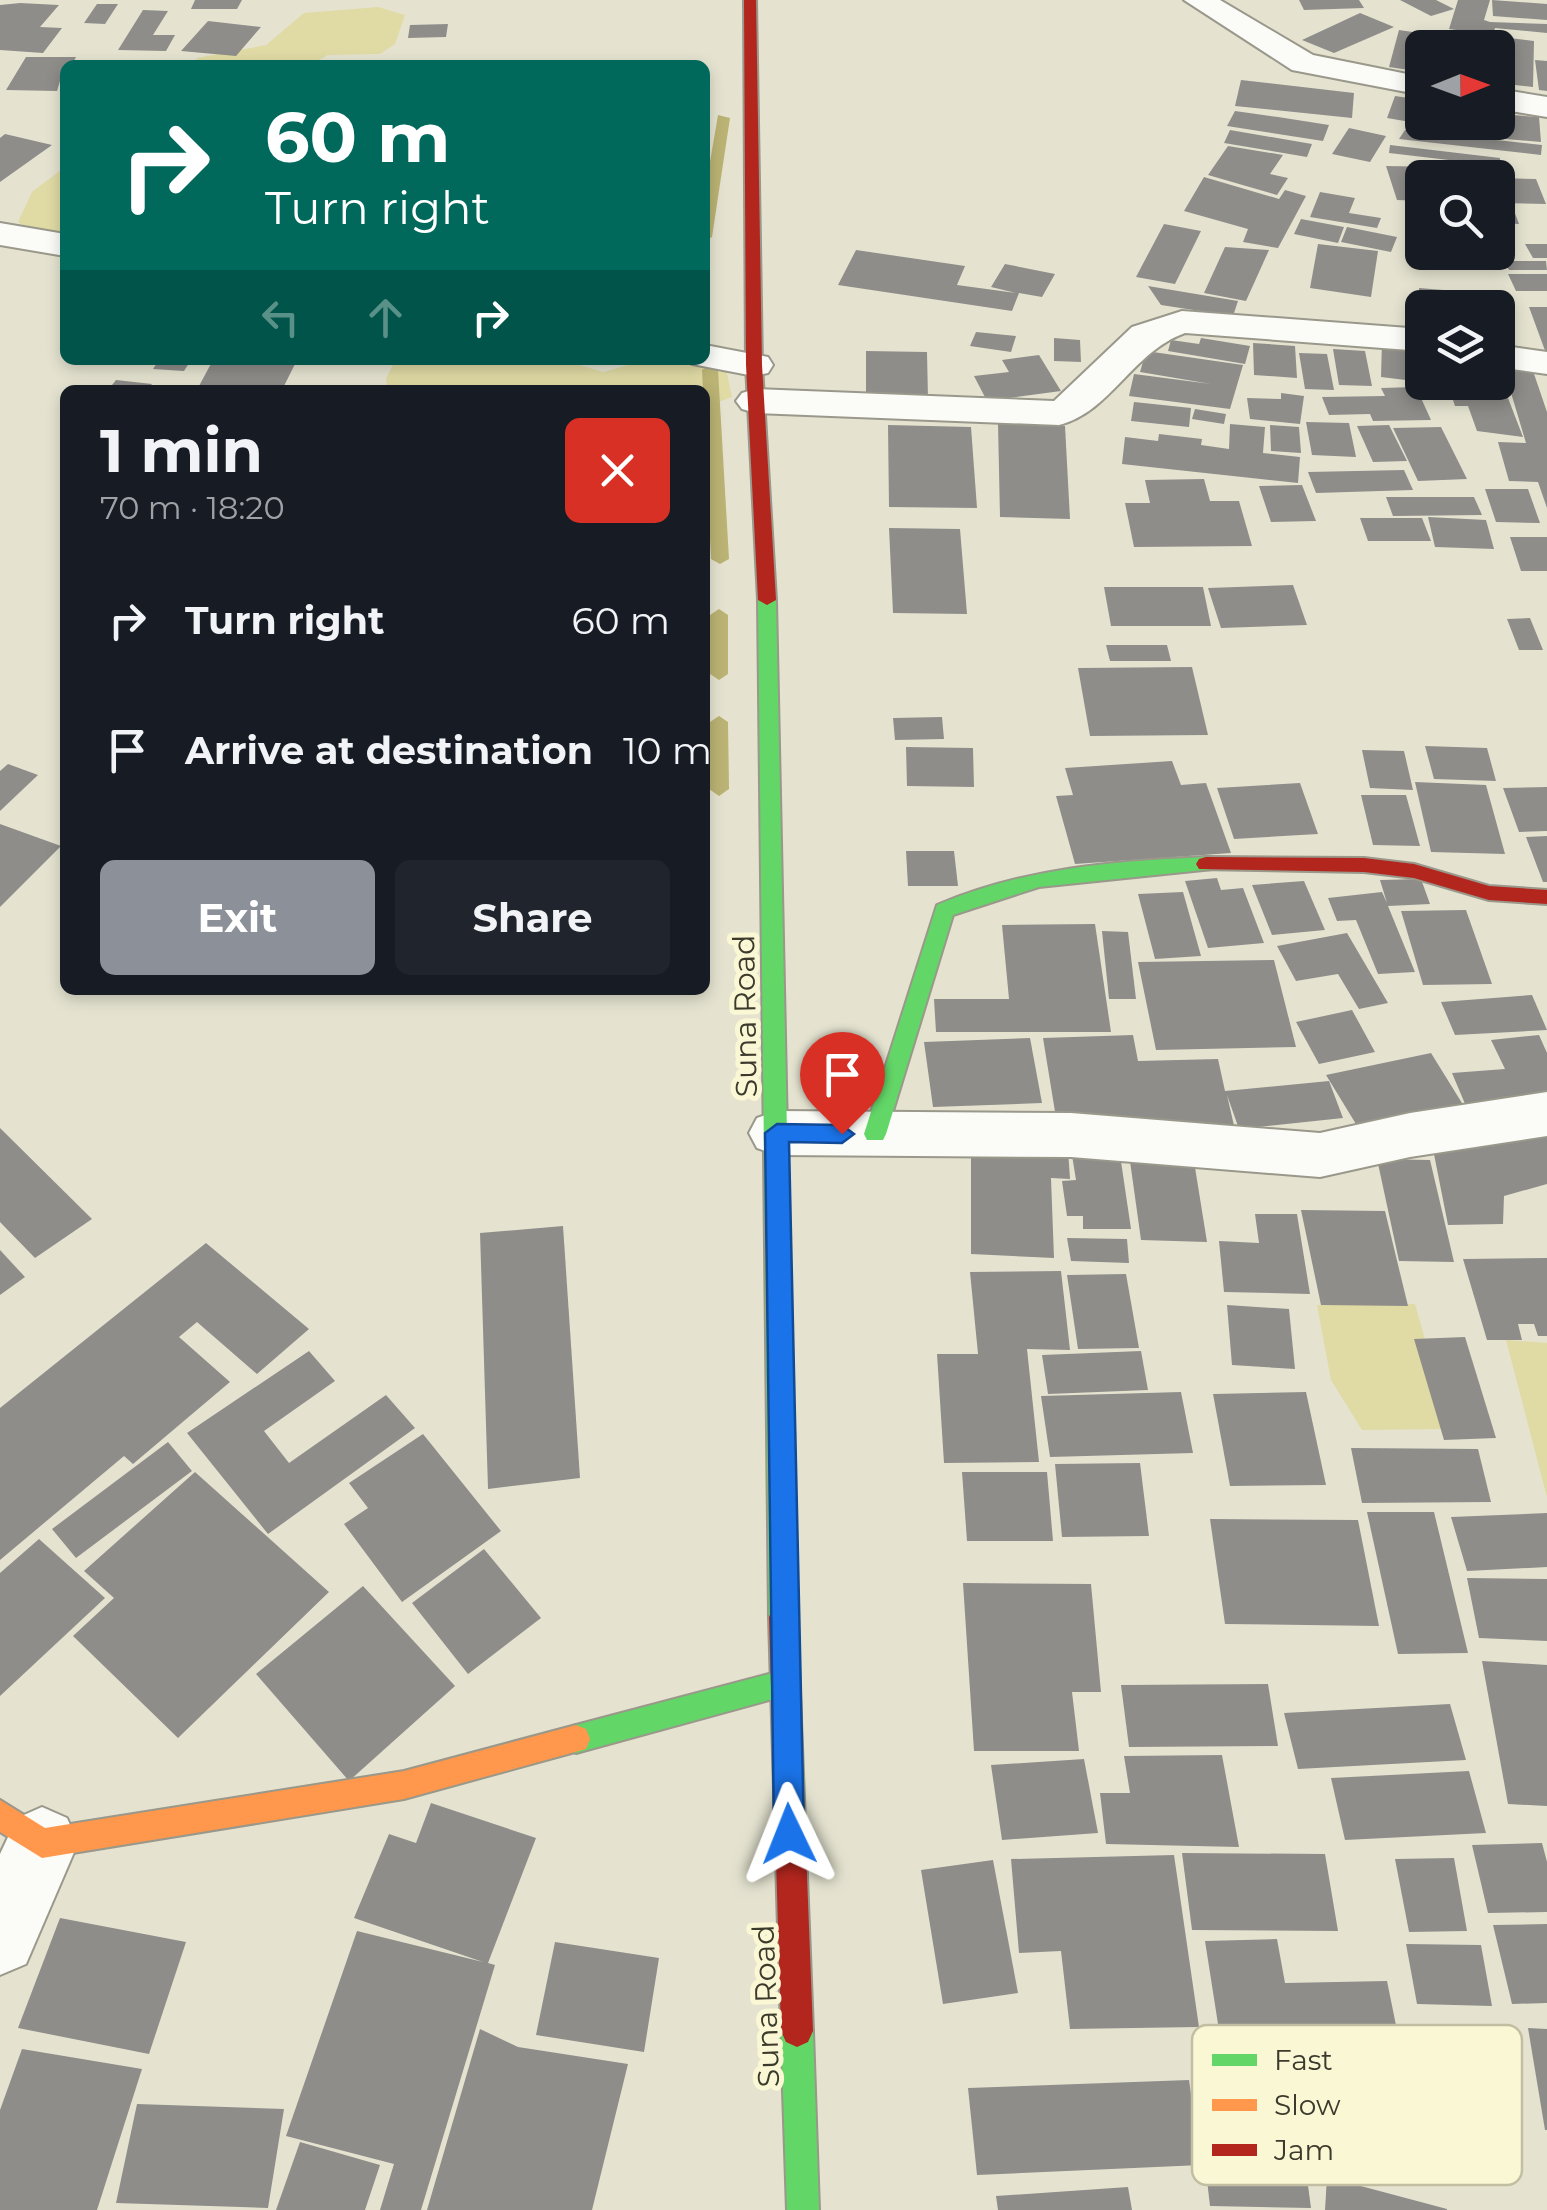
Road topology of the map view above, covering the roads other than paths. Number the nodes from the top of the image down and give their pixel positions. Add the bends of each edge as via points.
1 (750, 0) edge
2 (1199, 0) edge
3 (1405, 83) edge
4 (1515, 102) edge
5 (1547, 107) edge
6 (0, 234) edge
7 (60, 244) edge
8 (1405, 339) edge
9 (1515, 358) edge
10 (710, 359) edge
11 (1547, 363) edge
12 (755, 383) junction
13 (1547, 897) edge
14 (1547, 1114) edge
15 (777, 1133) junction
16 (874, 1134) junction
17 (784, 1684) junction
18 (21, 1829) edge
19 (0, 1938) edge
20 (804, 2210) edge

1 - 12 street, Suna Road
2 - 3 street via 1303,64
4 - 5 street
6 - 7 street
8 - 12 street via 1182,322 1145,335 1059,413
9 - 11 street
10 - 12 street
12 - 15 street, Suna Road via 767,597
13 - 16 street via 1472,890 1401,868 1259,862 1104,870 982,888 944,910
14 - 16 street via 1320,1155 1071,1135
15 - 16 street
15 - 17 street, Suna Road
17 - 18 street via 404,1784
17 - 20 street, Suna Road
18 - 19 street

